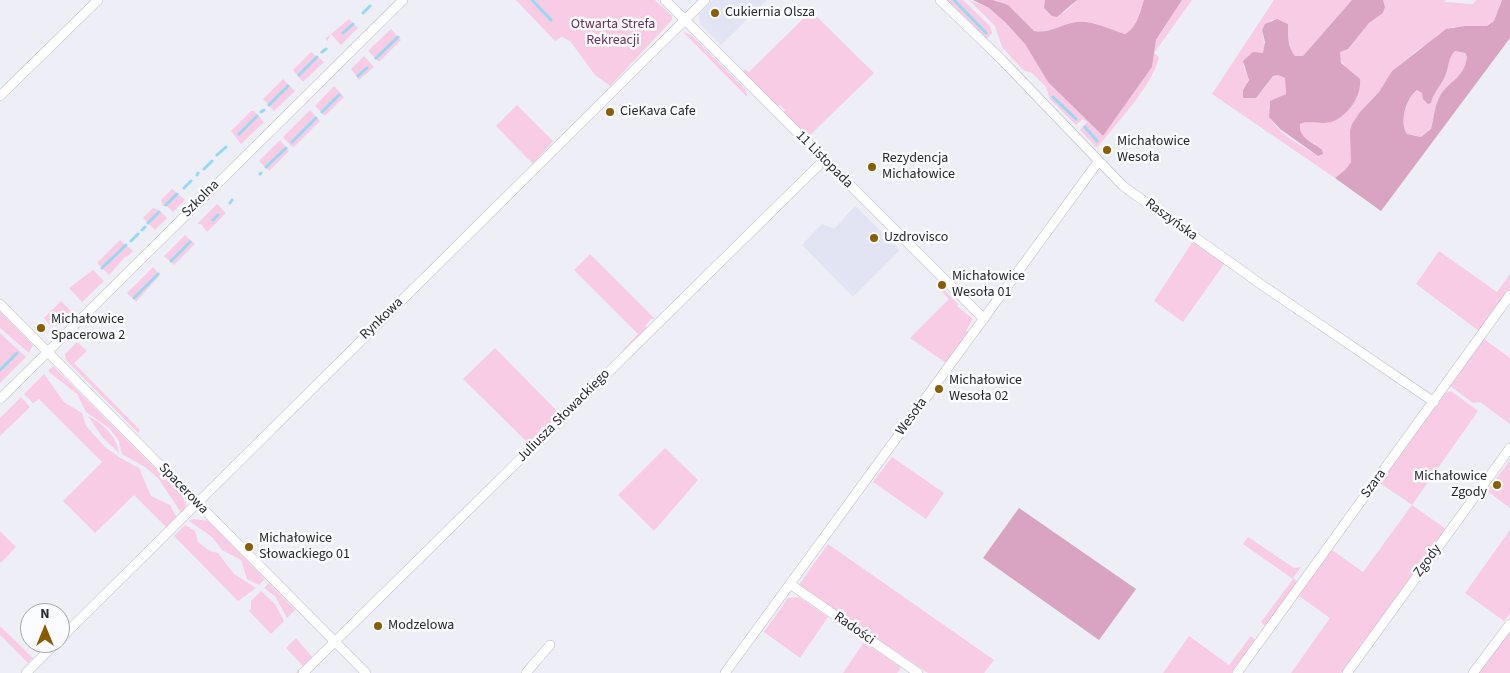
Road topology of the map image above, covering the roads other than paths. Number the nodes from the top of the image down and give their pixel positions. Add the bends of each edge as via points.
1 (98, 0) edge
2 (403, 0) edge
3 (665, 0) edge
4 (706, 0) edge
5 (940, 0) edge
6 (686, 20) junction
7 (0, 96) edge
8 (824, 160) junction
9 (1098, 162) junction
10 (1510, 295) edge
11 (0, 304) edge
12 (984, 319) junction
13 (48, 352) junction
14 (0, 399) edge
15 (1434, 402) junction
16 (1510, 448) edge
17 (197, 504) junction
18 (790, 584) junction
19 (1510, 624) edge
20 (70, 629) edge
21 (334, 642) junction
22 (550, 645) dead end
23 (46, 653) edge
24 (26, 673) edge
25 (303, 673) edge
26 (366, 673) edge
27 (526, 673) edge
28 (725, 673) edge
29 (918, 673) edge
30 (1237, 673) edge
31 (1347, 673) edge
32 (1473, 673) edge

1 - 7 street
2 - 13 street, Szkolna
3 - 6 street, 11 Listopada
4 - 6 street, Rynkowa
5 - 9 street, Raszyńska
6 - 8 street, 11 Listopada
6 - 17 street, Rynkowa
8 - 12 street, 11 Listopada
8 - 21 street, Juliusza Słowackiego
9 - 12 street, Wesoła
9 - 15 street, Raszyńska via 1123,186 1236,267
10 - 15 street, Szara
11 - 13 street, Spacerowa
12 - 18 street, Wesoła
13 - 14 street, Szkolna
13 - 17 street, Spacerowa
15 - 30 street, Szara
16 - 31 street, Zgody
17 - 20 street, Rynkowa
17 - 21 street, Spacerowa
18 - 28 street, Wesoła
18 - 29 street, Radości
19 - 32 street
21 - 25 street, Juliusza Słowackiego
21 - 26 street, Spacerowa
22 - 27 street
23 - 24 street

